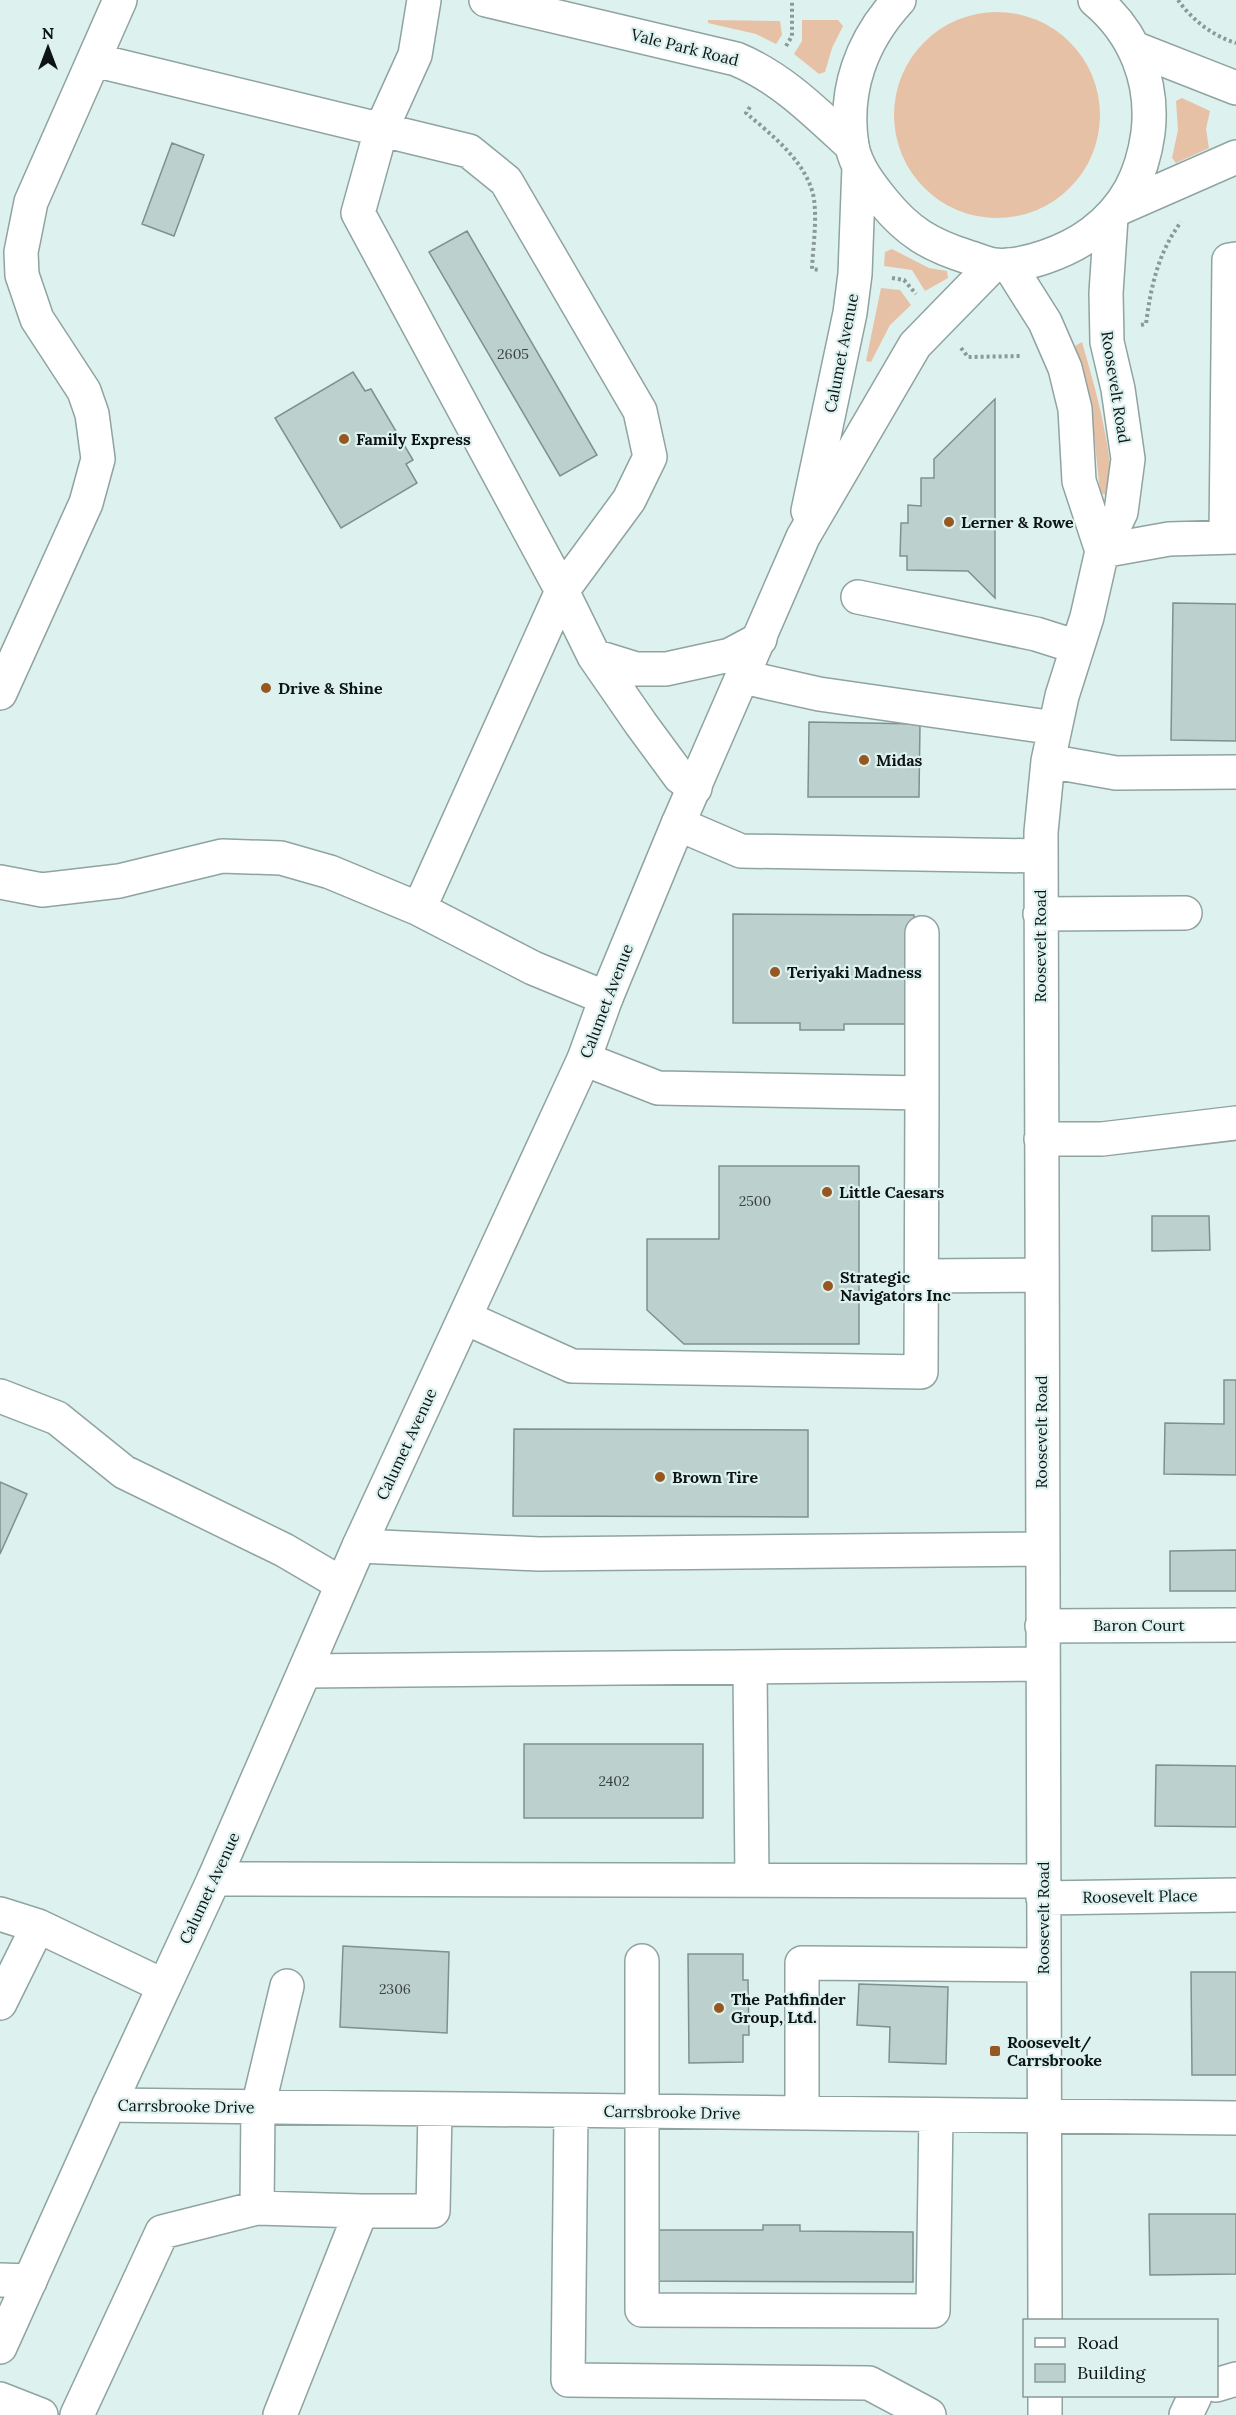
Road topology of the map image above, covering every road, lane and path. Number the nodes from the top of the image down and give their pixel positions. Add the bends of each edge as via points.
1 (120, 0) edge
2 (424, 0) edge
3 (486, 0) edge
4 (531, 0) edge
5 (792, 0) edge
6 (899, 0) edge
7 (1095, 0) edge
8 (1125, 0) edge
9 (1178, 0) edge
10 (492, 1) edge
11 (1132, 43) junction
12 (1236, 43) edge
13 (783, 51) dead end
14 (94, 60) junction
15 (1236, 88) edge
16 (755, 98) dead end
17 (381, 130) junction
18 (855, 156) junction
19 (1236, 157) edge
20 (1115, 213) junction
21 (1182, 221) dead end
22 (1236, 259) edge
23 (1001, 265) junction
24 (826, 270) dead end
25 (882, 277) dead end
26 (920, 298) dead end
27 (1138, 325) dead end
28 (955, 341) dead end
29 (1028, 356) dead end
30 (803, 537) junction
31 (1231, 537) edge
32 (1102, 551) junction
33 (562, 591) junction
34 (858, 597) dead end
35 (760, 639) junction
36 (1077, 647) junction
37 (594, 656) junction
38 (743, 677) junction
39 (2, 682) edge
40 (1055, 728) junction
41 (1048, 761) junction
42 (1236, 772) edge
43 (695, 788) junction
44 (678, 824) junction
45 (1040, 856) junction
46 (0, 882) edge
47 (419, 909) junction
48 (1185, 913) dead end
49 (1040, 914) junction
50 (922, 933) dead end
51 (606, 998) junction
52 (584, 1059) junction
53 (922, 1093) junction
54 (1236, 1123) edge
55 (1041, 1139) junction
56 (1041, 1275) junction
57 (923, 1276) junction
58 (466, 1318) junction
59 (0, 1396) edge
60 (359, 1546) junction
61 (1042, 1549) junction
62 (342, 1584) junction
63 (1236, 1625) edge
64 (1042, 1626) junction
65 (1042, 1664) junction
66 (750, 1668) junction
67 (305, 1671) junction
68 (214, 1879) junction
69 (752, 1880) junction
70 (1043, 1889) junction
71 (1236, 1895) edge
72 (0, 1914) edge
73 (38, 1926) junction
74 (642, 1961) dead end
75 (1044, 1965) junction
76 (164, 1986) junction
77 (287, 1986) dead end
78 (0, 2003) edge
79 (109, 2105) junction
80 (258, 2107) junction
81 (435, 2109) junction
82 (571, 2111) junction
83 (643, 2111) junction
84 (802, 2113) junction
85 (936, 2115) junction
86 (1044, 2116) junction
87 (1236, 2118) edge
88 (257, 2208) junction
89 (362, 2211) junction
90 (15, 2281) edge
91 (1045, 2319) edge
92 (0, 2347) edge
93 (1236, 2379) edge
94 (1218, 2384) edge
95 (1045, 2397) edge
96 (1195, 2397) edge
97 (0, 2398) edge
98 (41, 2415) edge
99 (77, 2415) edge
100 (279, 2415) edge
101 (929, 2415) edge
102 (1045, 2415) edge
103 (1186, 2415) edge

1 - 14 street
2 - 17 street via 414,56
3 - 10 street, Vale Park Road
4 - 10 street, Vale Park Road
5 - 13 path via 792,36
6 - 18 street, Calumet Avenue via 874,31 855,73 851,92
7 - 11 street
8 - 11 street
9 - 12 path via 1204,27
10 - 18 street, Vale Park Road via 736,59 769,75 806,104
11 - 15 street
11 - 20 street via 1143,69 1148,127 1140,168
14 - 17 street
14 - 39 street via 31,202 21,252 22,275 37,319 84,391 98,459 86,503
16 - 24 path via 746,113 803,170 814,198 812,269
17 - 33 street via 358,213
17 - 33 street via 468,151 506,181 640,411 650,457 629,500
18 - 23 street, Vale Park Road via 889,208 922,239 942,249
18 - 30 street, Calumet Avenue via 855,274 850,313
19 - 20 street
20 - 23 street via 1065,249 1046,257
20 - 32 street, Roosevelt Road via 1106,334 1128,459 1121,512
21 - 27 path via 1162,253 1146,324
22 - 31 street via 1229,260
23 - 30 street, Calumet Avenue via 915,345
23 - 32 street via 1046,322 1065,368 1075,409 1079,481
25 - 26 path via 904,280
28 - 29 path via 968,357
30 - 35 street, Calumet Avenue
31 - 32 street via 1169,539
32 - 36 street, Roosevelt Road
33 - 37 street
33 - 47 street
34 - 36 street via 1036,634
35 - 37 street via 730,655 666,669 636,669
35 - 38 street, Calumet Avenue
36 - 40 street, Roosevelt Road
37 - 43 street via 680,777
38 - 40 street via 819,694
38 - 43 street, Calumet Avenue
40 - 41 street, Roosevelt Road
41 - 42 street via 1116,772
41 - 45 street, Roosevelt Road
43 - 44 street, Calumet Avenue
44 - 45 street via 741,851
44 - 51 street, Calumet Avenue
45 - 49 street, Roosevelt Road
46 - 47 street via 42,890 119,881 222,856 281,858 330,872
47 - 51 street via 533,968
48 - 49 street
49 - 55 street, Roosevelt Road
50 - 53 street
51 - 52 street, Calumet Avenue
52 - 53 street via 658,1088
52 - 58 street, Calumet Avenue
53 - 57 street
54 - 55 street via 1102,1139
55 - 56 street, Roosevelt Road
56 - 57 street
56 - 61 street, Roosevelt Road
57 - 58 street via 921,1372 572,1366
58 - 60 street, Calumet Avenue
59 - 62 street via 57,1418 124,1473 284,1550
60 - 61 street via 539,1554
60 - 62 street, Calumet Avenue
61 - 64 street, Roosevelt Road
62 - 67 street, Calumet Avenue
63 - 64 street, Baron Court
64 - 65 street, Roosevelt Road
65 - 66 street
65 - 70 street, Roosevelt Road
66 - 67 street
66 - 69 street
67 - 68 street, Calumet Avenue
68 - 69 street, Roosevelt Place
68 - 76 street, Calumet Avenue
69 - 70 street, Roosevelt Place
70 - 71 street, Roosevelt Place
70 - 75 street, Roosevelt Road
72 - 73 street
73 - 76 street
73 - 78 street
74 - 83 street
75 - 84 street via 802,1963
75 - 86 street, Roosevelt Road
76 - 79 street, Calumet Avenue
77 - 80 street
79 - 80 street, Carrsbrooke Drive
79 - 90 street, Calumet Avenue
80 - 81 street, Carrsbrooke Drive
80 - 88 street
81 - 82 street, Carrsbrooke Drive
81 - 89 street via 433,2211
82 - 83 street, Carrsbrooke Drive
82 - 101 street via 568,2380 869,2384
83 - 84 street, Carrsbrooke Drive
83 - 85 street via 642,2310 933,2311
84 - 85 street, Carrsbrooke Drive
85 - 86 street, Carrsbrooke Drive
86 - 87 street, Carrsbrooke Drive
86 - 91 street, Roosevelt Road
88 - 89 street
88 - 99 street via 162,2232
89 - 100 street
90 - 92 street, Calumet Avenue
93 - 94 street
95 - 102 street
96 - 103 street
97 - 98 street

